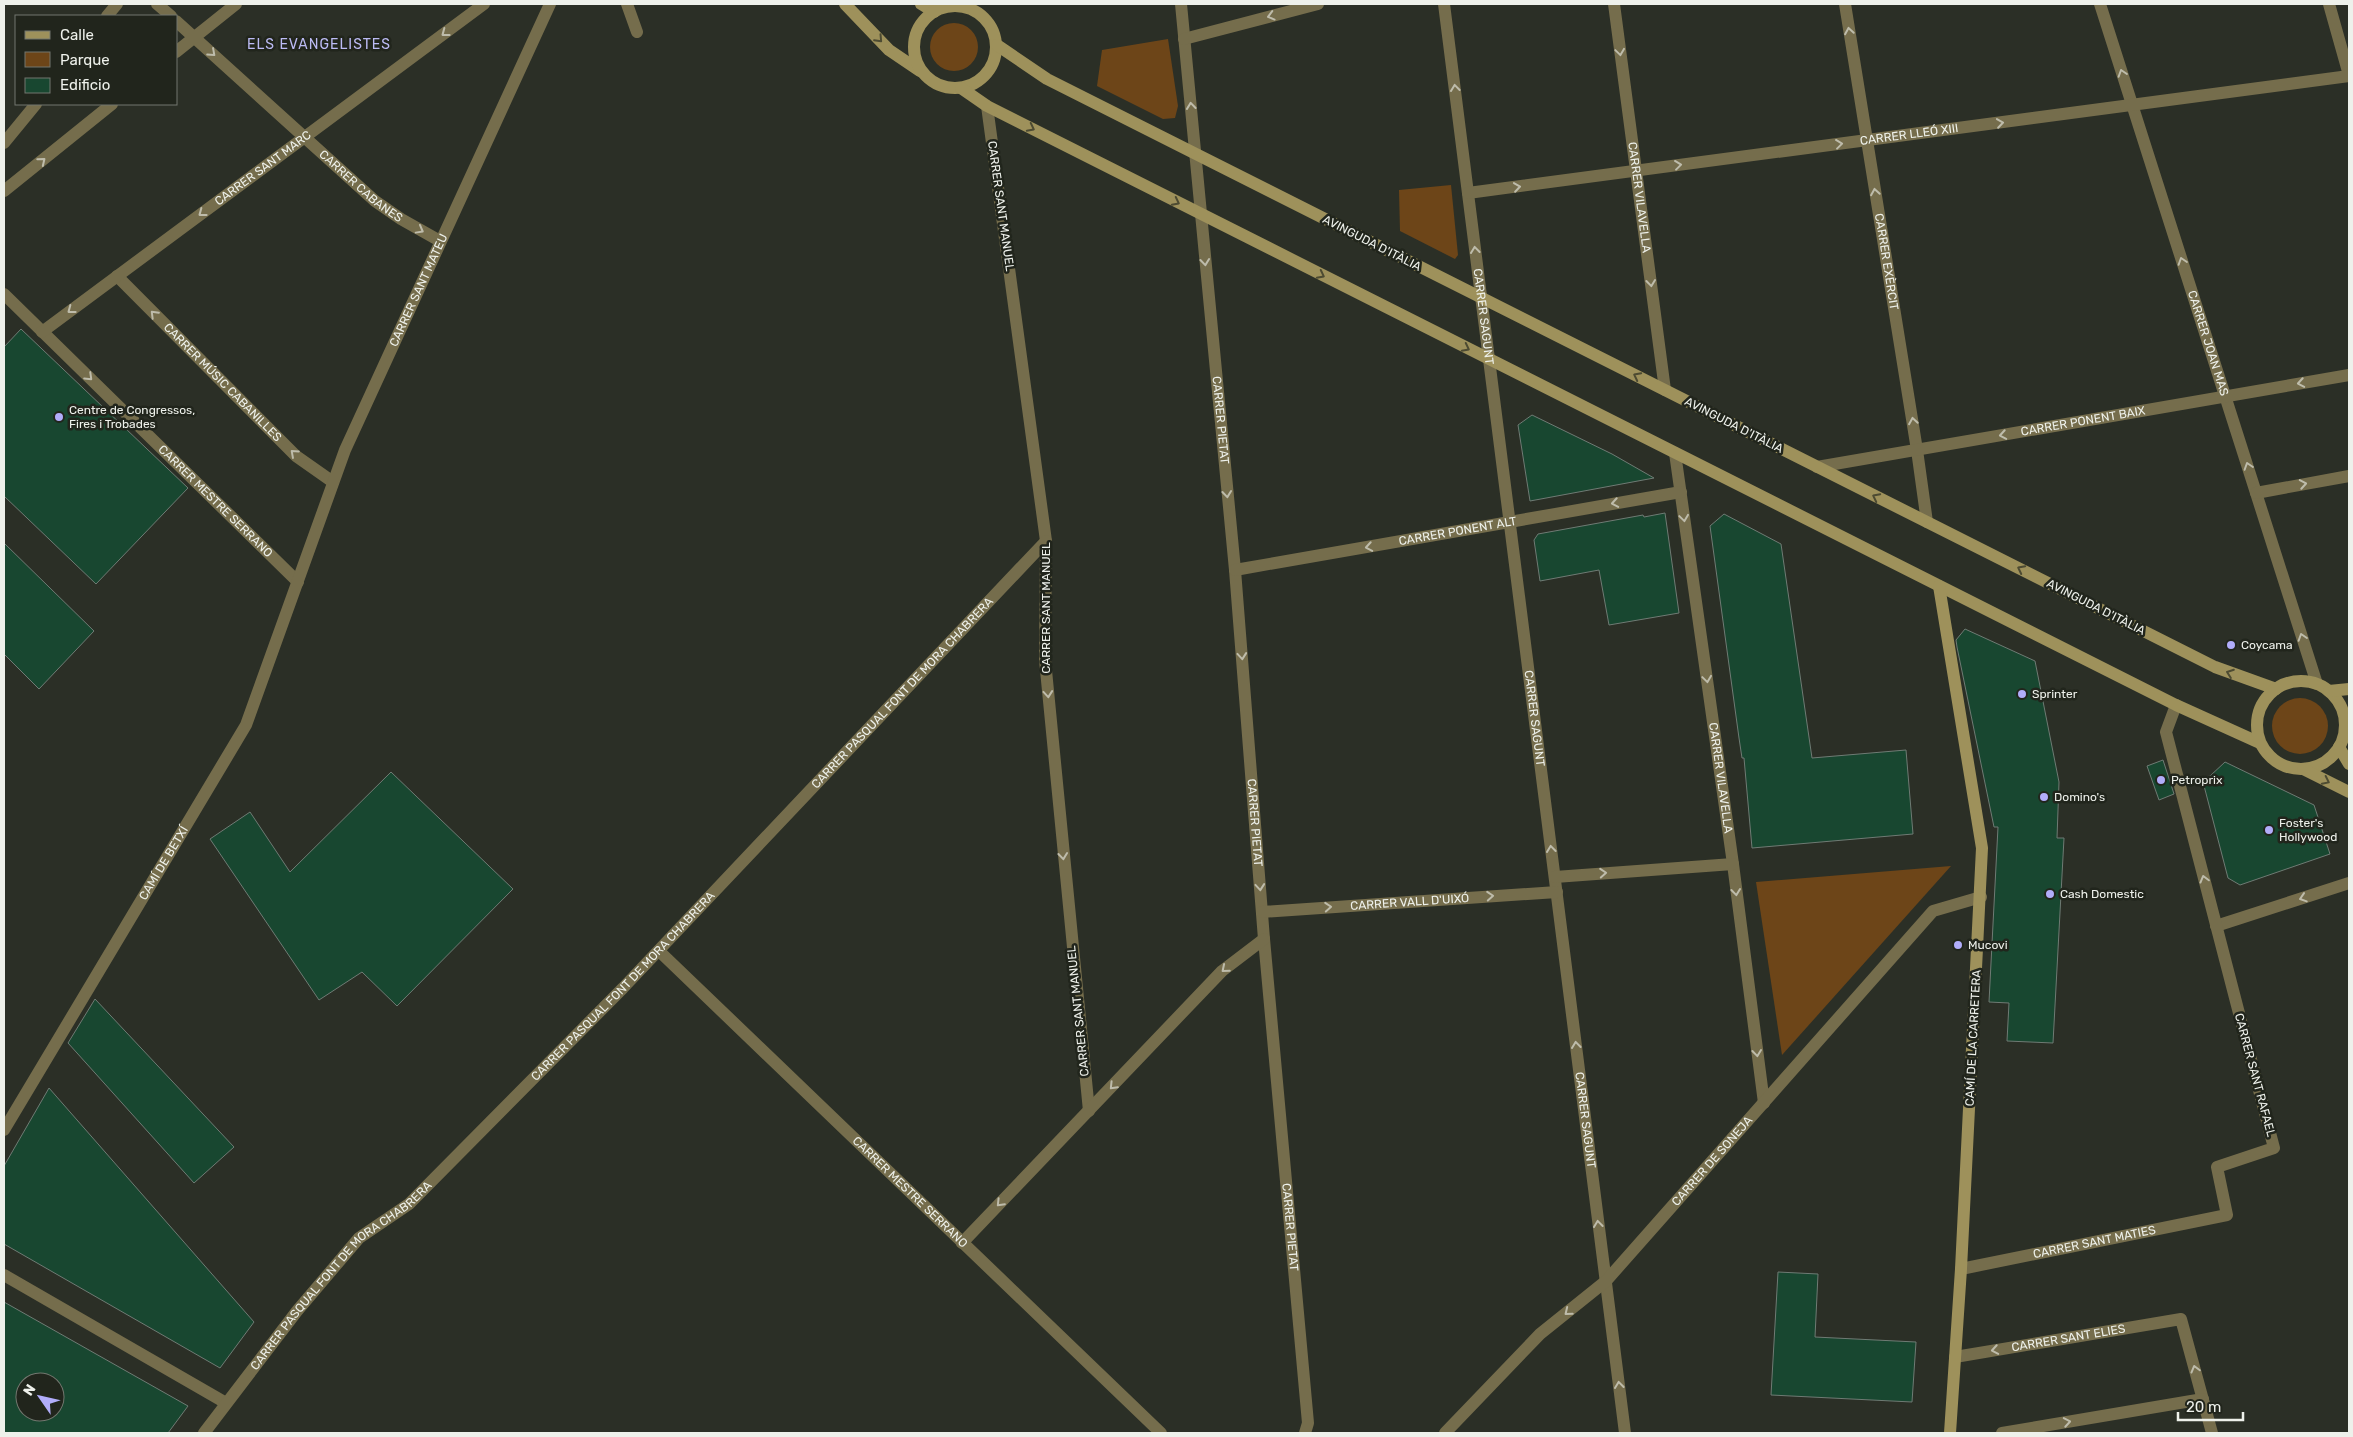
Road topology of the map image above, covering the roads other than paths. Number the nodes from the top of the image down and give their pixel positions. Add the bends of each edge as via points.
1 (117, 4) edge
2 (157, 4) edge
3 (236, 4) edge
4 (484, 4) edge
5 (550, 4) edge
6 (627, 4) edge
7 (845, 4) edge
8 (921, 4) edge
9 (1181, 4) edge
10 (1318, 4) edge
11 (1444, 4) edge
12 (1614, 4) edge
13 (1844, 4) edge
14 (2100, 4) edge
15 (2329, 4) edge
16 (976, 8) edge
17 (934, 12) junction
18 (108, 15) edge
19 (170, 15) edge
20 (178, 23) edge
21 (638, 32) dead end
22 (194, 37) junction
23 (1184, 39) junction
24 (997, 45) junction
25 (178, 50) edge
26 (922, 72) junction
27 (2349, 76) edge
28 (961, 88) junction
29 (35, 105) edge
30 (111, 105) edge
31 (2133, 105) junction
32 (987, 106) junction
33 (305, 137) junction
34 (1867, 140) junction
35 (4, 143) edge
36 (1196, 154) junction
37 (1637, 171) junction
38 (4, 192) edge
39 (1468, 193) junction
40 (1200, 214) junction
41 (440, 241) junction
42 (117, 276) junction
43 (4, 294) edge
44 (1482, 298) junction
45 (42, 332) junction
46 (1488, 359) junction
47 (2349, 375) edge
48 (1665, 390) junction
49 (2226, 396) junction
50 (1917, 450) junction
51 (1675, 453) junction
52 (1817, 467) junction
53 (2349, 476) edge
54 (333, 482) junction
55 (1681, 492) junction
56 (2256, 492) junction
57 (1510, 522) junction
58 (1927, 522) junction
59 (1046, 541) junction
60 (1235, 570) junction
61 (298, 582) junction
62 (1939, 586) junction
63 (2317, 684) junction
64 (2276, 689) junction
65 (2349, 689) edge
66 (2329, 692) junction
67 (2176, 705) junction
68 (2346, 734) edge
69 (2260, 743) junction
70 (2339, 747) junction
71 (2349, 764) edge
72 (2303, 769) junction
73 (2349, 792) edge
74 (1733, 864) junction
75 (1554, 877) junction
76 (2349, 883) edge
77 (1557, 892) junction
78 (1981, 897) junction
79 (1262, 912) junction
80 (2216, 926) junction
81 (1264, 939) junction
82 (659, 951) junction
83 (1764, 1103) junction
84 (1089, 1111) junction
85 (4, 1130) edge
86 (2227, 1215) joint
87 (962, 1243) junction
88 (1961, 1269) junction
89 (4, 1275) edge
90 (1606, 1281) junction
91 (1955, 1357) junction
92 (2203, 1399) junction
93 (226, 1403) junction
94 (204, 1433) edge
95 (1160, 1433) edge
96 (1305, 1433) edge
97 (1445, 1433) edge
98 (1625, 1433) edge
99 (1950, 1433) edge
100 (2002, 1433) edge
101 (2212, 1433) edge

1 - 18 street
2 - 19 street
3 - 22 street
4 -> 33 street, CARRER SANT MARC
5 - 41 street, CARRER SANT MATEU
6 - 21 street
7 -> 26 main road via 889,50
8 - 17 main road
9 - 23 street
10 -> 23 street
39 -> 11 street, CARRER SAGUNT
12 -> 37 street, CARRER VILAVELLA
34 -> 13 street, CARRER EXÈRCIT
31 -> 14 street, CARRER JOAN MAS
15 - 27 street
16 - 17 main road via 955,6
16 - 24 main road via 994,32
17 - 26 main road via 920,27 914,46
20 - 22 street, CARRER CABANES
22 - 25 street
22 -> 33 street, CARRER CABANES
36 -> 23 street
24 - 28 main road via 995,57 983,78
24 - 36 main road, AVINGUDA D'ITÀLIA via 1047,79
26 - 28 main road via 940,85
27 - 31 street, CARRER LLEÓ XIII
28 - 32 main road
29 - 35 street
38 -> 30 street
34 -> 31 street, CARRER LLEÓ XIII
49 -> 31 street, CARRER JOAN MAS
32 -> 40 main road
32 - 59 street, CARRER SANT MANUEL
33 -> 41 street, CARRER CABANES via 375,201
33 -> 42 street, CARRER SANT MARC
37 -> 34 street, CARRER LLEÓ XIII
50 -> 34 street, CARRER EXÈRCIT
36 - 40 street
36 - 44 main road, AVINGUDA D'ITÀLIA
39 -> 37 street, CARRER LLEÓ XIII
37 -> 48 street, CARRER VILAVELLA
44 -> 39 street, CARRER SAGUNT
40 -> 46 main road
40 -> 60 street, CARRER PIETAT
41 - 54 street, CARRER SANT MATEU
42 -> 45 street, CARRER SANT MARC
54 -> 42 street, CARRER MÚSIC CABANILLES via 296,456
43 - 45 street, CARRER MESTRE SERRANO
44 - 46 street, CARRER SAGUNT
48 -> 44 main road, AVINGUDA D'ITÀLIA
45 -> 61 street, CARRER MESTRE SERRANO
46 - 51 main road
46 - 57 street, CARRER SAGUNT
47 -> 49 street, CARRER PONENT BAIX
48 - 52 main road, AVINGUDA D'ITÀLIA
49 -> 50 street, CARRER PONENT BAIX
56 -> 49 street, CARRER JOAN MAS
50 - 52 street, CARRER PONENT BAIX
50 - 58 street, CARRER EXÈRCIT
51 - 55 street, CARRER VILAVELLA
51 - 62 main road
58 -> 52 main road, AVINGUDA D'ITÀLIA
56 -> 53 street
54 - 61 street, CARRER SANT MATEU
55 -> 57 street, CARRER PONENT ALT
55 -> 74 street, CARRER VILAVELLA
63 -> 56 street, CARRER JOAN MAS
57 -> 60 street, CARRER PONENT ALT
75 -> 57 street, CARRER SAGUNT
64 -> 58 main road, AVINGUDA D'ITÀLIA via 2215,668
59 - 82 street, CARRER PASQUAL FONT DE MORA CHABRERA
59 -> 84 street, CARRER SANT MANUEL via 1045,660
60 -> 79 street, CARRER PIETAT
61 - 85 street, CAMÍ DE BETXÍ via 246,725
62 - 67 main road
62 - 78 main road, CAMÍ DE LA CARRETERA via 1982,848
63 - 64 main road via 2303,681
63 - 66 main road
64 - 69 main road via 2258,713 2256,728
65 - 66 main road
66 - 68 main road via 2342,711
67 - 69 main road
80 -> 67 street, CARRER SANT RAFAEL via 2166,732
68 - 70 main road
69 - 72 main road via 2267,755 2278,763
70 - 71 main road
70 - 72 main road via 2318,766
72 -> 73 main road
75 -> 74 street
74 -> 83 street, CARRER VILAVELLA
75 - 77 street, CARRER SAGUNT
76 -> 80 street
79 -> 77 street, CARRER VALL D'UIXÓ
90 -> 77 street, CARRER SAGUNT
78 - 83 street, CARRER DE SONEJA via 1933,911
78 - 88 main road, CAMÍ DE LA CARRETERA
79 - 81 street, CARRER PIETAT
80 - 86 street, CARRER SANT RAFAEL via 2274,1148 2217,1167
81 -> 84 street via 1222,971
81 - 96 street, CARRER PIETAT via 1308,1423
82 - 87 street, CARRER MESTRE SERRANO
82 - 93 street, CARRER PASQUAL FONT DE MORA CHABRERA via 409,1204 360,1238 296,1311
83 - 90 street, CARRER DE SONEJA
84 -> 87 street
86 - 88 street, CARRER SANT MATIES
87 - 95 street, CARRER MESTRE SERRANO
88 - 91 main road, CAMÍ DE LA CARRETERA
89 - 93 street
90 -> 97 street, CARRER DE SONEJA via 1540,1334
98 -> 90 street, CARRER SAGUNT
92 -> 91 street, CARRER SANT ELIES via 2181,1319
91 - 99 main road, CAMÍ DE LA CARRETERA
100 -> 92 street
92 - 101 street
93 - 94 street, CARRER PASQUAL FONT DE MORA CHABRERA

